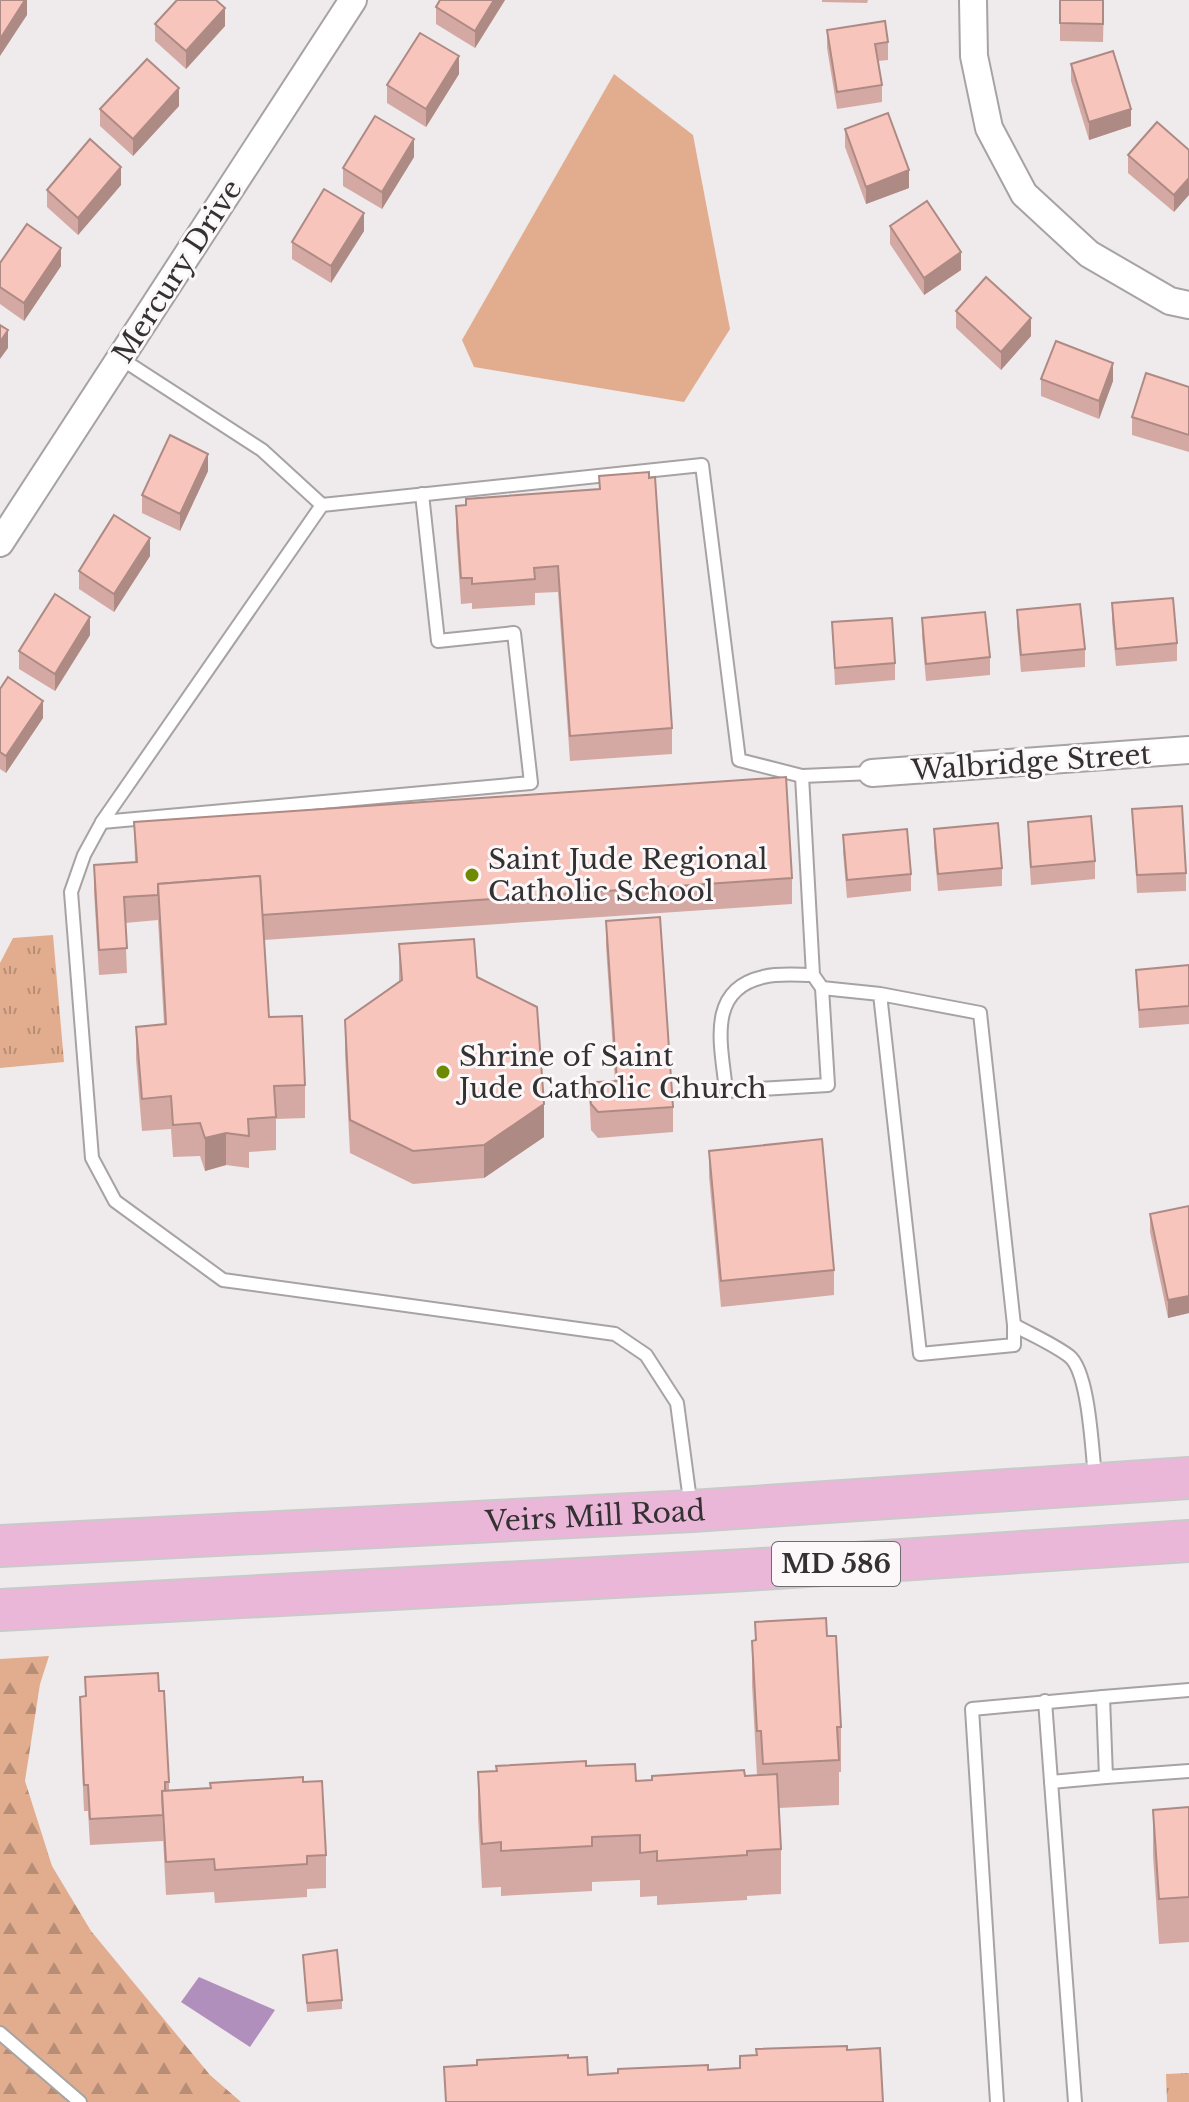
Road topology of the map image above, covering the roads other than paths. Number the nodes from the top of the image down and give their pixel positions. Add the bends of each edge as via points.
1 (353, 0) edge
2 (973, 0) edge
3 (1189, 305) edge
4 (120, 358) junction
5 (422, 494) junction
6 (322, 505) junction
7 (0, 543) edge
8 (1189, 750) edge
9 (872, 773) joint
10 (802, 776) junction
11 (102, 822) junction
12 (813, 975) junction
13 (822, 988) junction
14 (880, 994) junction
15 (1014, 1325) junction
16 (1189, 1478) edge
17 (1096, 1485) junction
18 (692, 1511) junction
19 (1189, 1541) edge
20 (0, 1546) edge
21 (0, 1610) edge
22 (1189, 1690) edge
23 (1103, 1697) junction
24 (1045, 1701) junction
25 (1189, 1771) edge
26 (1106, 1777) junction
27 (1051, 1782) junction
28 (0, 2033) edge
29 (80, 2102) edge
30 (997, 2102) edge
31 (1075, 2102) edge

1 - 4 street, Mercury Drive
2 - 3 street via 974,56 989,128 1024,194 1089,254 1170,301
4 - 6 lane via 262,450
4 - 7 street, Mercury Drive
5 - 6 lane
5 - 10 lane via 702,465 739,760
5 - 11 lane via 438,641 514,633 531,783
6 - 11 lane
8 - 9 street, Walbridge Street
9 - 10 lane
10 - 12 lane
11 - 18 lane via 71,892 92,1158 115,1201 223,1280 615,1334 646,1355 677,1403
12 - 13 lane
12 - 13 lane via 764,976 741,985 725,1004 719,1023 726,1091 828,1085
13 - 14 lane
14 - 15 lane via 980,1013
14 - 15 lane via 920,1354 1014,1345
15 - 17 lane via 1072,1358 1088,1406
16 - 17 main road, Veirs Mill Road / MD 586
17 - 18 main road, Veirs Mill Road / MD 586
18 - 20 main road, Veirs Mill Road / MD 586
19 - 21 main road, MD 586
22 - 23 lane
23 - 24 lane
23 - 26 lane
24 - 27 lane
24 - 30 lane via 972,1709
25 - 26 lane
26 - 27 lane
27 - 31 lane
28 - 29 lane

